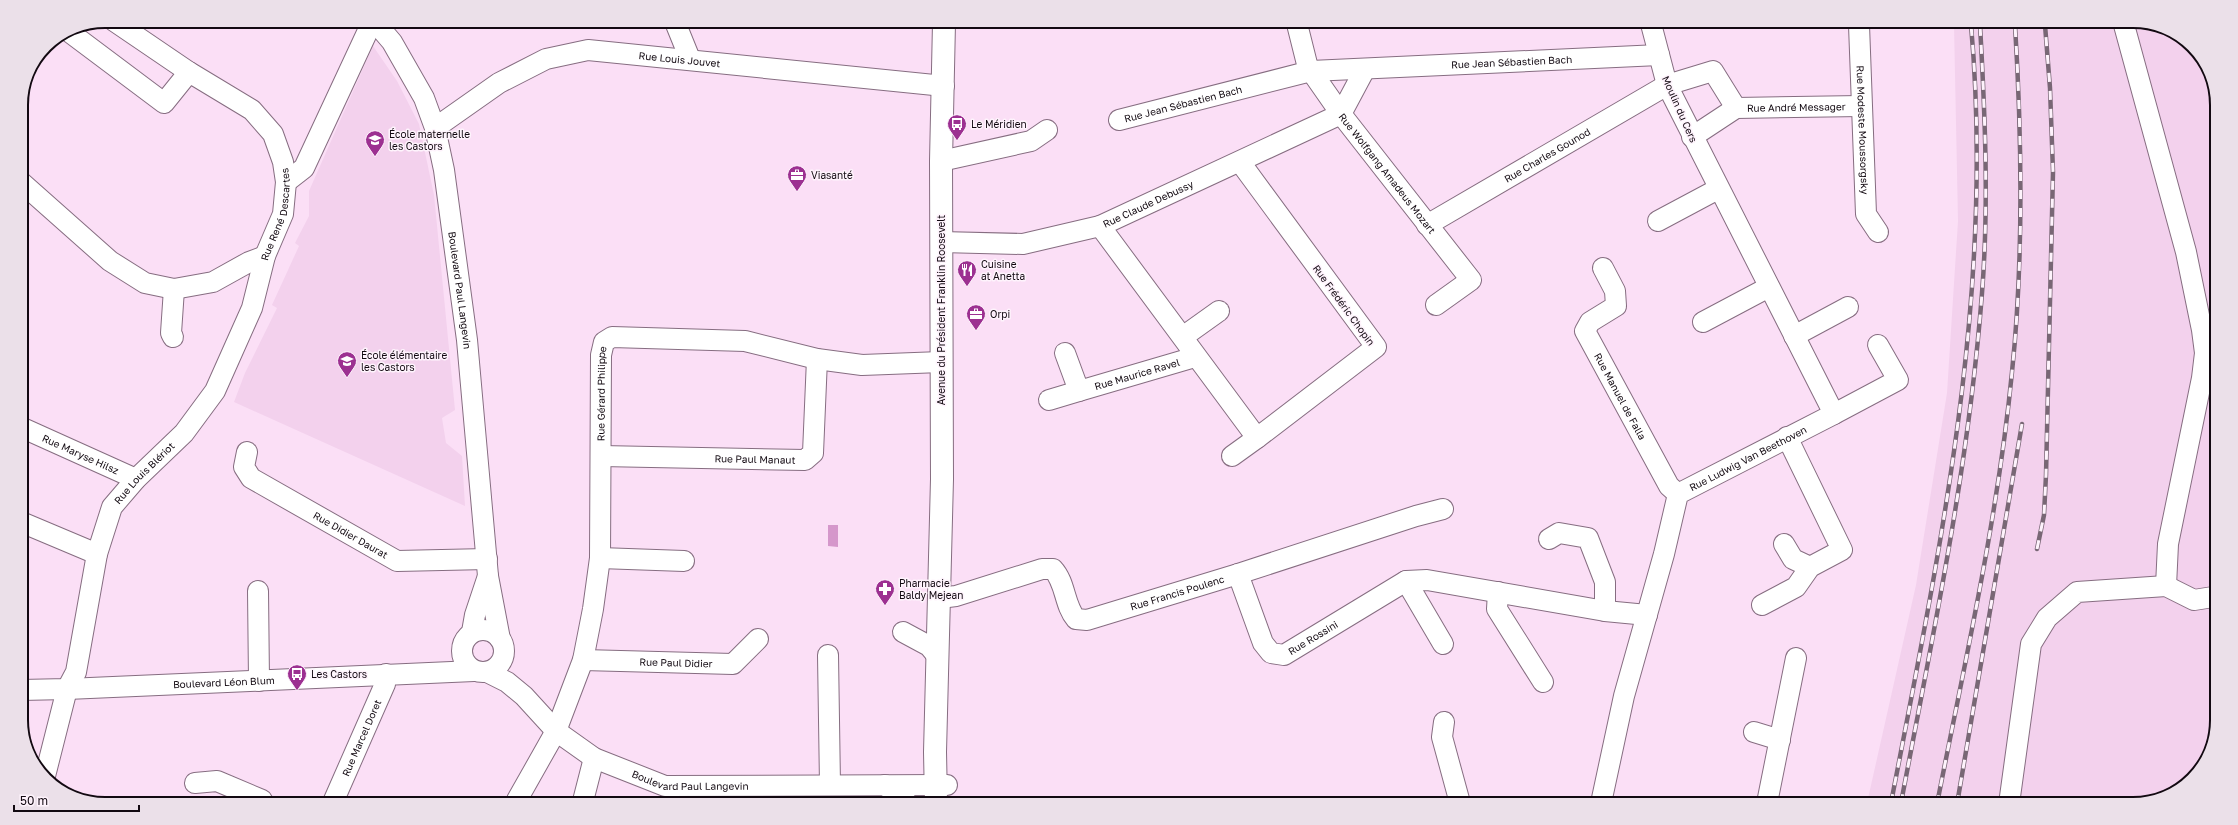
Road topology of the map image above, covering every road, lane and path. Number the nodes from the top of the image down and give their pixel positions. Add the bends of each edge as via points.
1 (124, 28) edge
2 (371, 28) edge
3 (379, 28) edge
4 (678, 28) edge
5 (944, 28) edge
6 (1298, 28) edge
7 (1652, 28) edge
8 (1859, 28) edge
9 (2125, 28) edge
10 (73, 35) edge
11 (1659, 55) junction
12 (690, 58) junction
13 (1365, 69) junction
14 (1311, 71) junction
15 (188, 72) junction
16 (1667, 85) junction
17 (944, 86) junction
18 (1861, 106) junction
19 (1736, 108) junction
20 (1341, 114) junction
21 (1119, 120) dead end
22 (435, 128) junction
23 (1047, 130) dead end
24 (1694, 142) junction
25 (942, 162) junction
26 (1240, 162) junction
27 (286, 182) junction
28 (28, 189) edge
29 (1718, 189) junction
30 (1658, 221) dead end
31 (1427, 225) junction
32 (1100, 226) junction
33 (1878, 232) dead end
34 (941, 242) junction
35 (265, 256) junction
36 (1603, 268) dead end
37 (1769, 287) junction
38 (174, 289) junction
39 (1436, 305) dead end
40 (1848, 307) dead end
41 (1219, 311) dead end
42 (1703, 322) dead end
43 (1184, 336) junction
44 (1794, 336) junction
45 (173, 337) dead end
46 (1878, 345) dead end
47 (1065, 353) dead end
48 (1195, 357) junction
49 (817, 359) junction
50 (941, 362) junction
51 (1079, 390) junction
52 (1049, 400) dead end
53 (1834, 414) junction
54 (28, 430) edge
55 (1787, 437) junction
56 (1257, 438) junction
57 (247, 452) dead end
58 (601, 456) junction
59 (1232, 456) dead end
60 (136, 479) junction
61 (1678, 494) junction
62 (1443, 509) dead end
63 (28, 525) edge
64 (1549, 539) dead end
65 (1784, 544) dead end
66 (97, 554) junction
67 (600, 558) junction
68 (684, 562) dead end
69 (488, 567) junction
70 (1810, 567) junction
71 (1238, 574) junction
72 (1406, 581) junction
73 (2166, 586) junction
74 (258, 592) dead end
75 (1498, 592) junction
76 (940, 598) junction
77 (2210, 598) edge
78 (1762, 605) dead end
79 (1605, 611) junction
80 (1647, 616) junction
81 (472, 632) junction
82 (904, 632) dead end
83 (758, 639) dead end
84 (1443, 644) dead end
85 (502, 647) junction
86 (462, 649) junction
87 (828, 655) dead end
88 (938, 657) junction
89 (1796, 658) dead end
90 (583, 660) junction
91 (427, 672) junction
92 (481, 672) junction
93 (386, 674) junction
94 (260, 681) junction
95 (1543, 682) dead end
96 (67, 689) junction
97 (28, 690) edge
98 (524, 696) junction
99 (1444, 722) dead end
100 (556, 731) junction
101 (1754, 732) dead end
102 (1780, 740) junction
103 (594, 758) junction
104 (47, 770) edge
105 (195, 783) dead end
106 (830, 785) junction
107 (885, 785) junction
108 (942, 793) edge
109 (255, 797) edge
110 (335, 797) edge
111 (519, 797) edge
112 (584, 797) edge
113 (901, 797) edge
114 (1459, 797) edge
115 (1602, 797) edge
116 (1768, 797) edge
117 (2010, 797) edge

1 - 15 street, Rue René Descartes
2 - 27 street via 304,168
3 - 22 street, Boulevard Paul Langevin via 392,42 424,98
4 - 12 street
5 - 17 main road, Avenue du Président Franklin Roosevelt
6 - 14 street, Rue Wolfgang Amadeus Mozart
7 - 11 street, Moulin du Cers
8 - 18 street, Rue Modeste Moussorgsky
9 - 73 street via 2186,252 2205,354 2168,544
10 - 15 street via 164,103
11 - 13 street, Rue Jean Sébastien Bach
11 - 16 street, Moulin du Cers
12 - 17 street, Rue Louis Jouvet
12 - 22 street, Rue Louis Jouvet via 588,50 546,59 499,83
13 - 14 street, Rue Jean Sébastien Bach
13 - 20 street
14 - 20 street, Rue Wolfgang Amadeus Mozart
14 - 21 street, Rue Jean Sébastien Bach
15 - 27 street, Rue René Descartes via 252,110 273,134 283,162
16 - 19 street, Rue Charles Gounod via 1713,71
16 - 24 street, Moulin du Cers
16 - 31 street, Rue Charles Gounod
17 - 25 main road, Avenue du Président Franklin Roosevelt
18 - 19 street, Rue André Messager
18 - 33 street, Rue Modeste Moussorgsky via 1866,214
19 - 24 street, Rue André Messager
20 - 26 street, Rue Claude Debussy
20 - 31 street, Rue Wolfgang Amadeus Mozart
22 - 69 street, Boulevard Paul Langevin via 444,170 467,340
23 - 25 street via 1031,141
24 - 29 street
25 - 34 main road, Avenue du Président Franklin Roosevelt
26 - 32 street, Rue Claude Debussy
26 - 56 street, Rue Frédéric Chopin via 1376,347
27 - 35 street, Rue René Descartes via 283,214
28 - 38 street, Rue René Descartes via 110,261 145,283
29 - 30 street
29 - 37 street
31 - 39 street, Rue Wolfgang Amadeus Mozart via 1471,280
32 - 34 street, Rue Claude Debussy via 1023,244
32 - 43 street
34 - 50 main road, Avenue du Président Franklin Roosevelt
35 - 38 street, Rue René Descartes via 213,282
35 - 60 street, Rue Louis Blériot via 252,308 214,391 184,433
36 - 61 street, Rue Manuel de Falla via 1615,292 1616,306 1590,322 1585,331 1669,486
37 - 42 street
37 - 44 street
38 - 45 street via 171,333
40 - 44 street
41 - 43 street
43 - 48 street
44 - 53 street
46 - 53 street, Rue Ludwig Van Beethoven via 1898,380
47 - 51 street
48 - 51 street, Rue Maurice Ravel
48 - 56 street
49 - 50 street, Rue Gérard Philippe via 862,365
49 - 58 street, Rue Paul Manaut via 814,452 805,460
49 - 58 street, Rue Gérard Philippe via 745,342 612,337 604,342 601,355
50 - 76 main road, Avenue du Président Franklin Roosevelt
51 - 52 street, Rue Maurice Ravel
53 - 55 street, Rue Ludwig Van Beethoven
54 - 60 street, Rue Maryse Hilsz
55 - 61 street, Rue Ludwig Van Beethoven
55 - 70 street via 1842,550
56 - 59 street, Rue Frédéric Chopin
57 - 69 street, Rue Didier Daurat via 244,467 251,478 397,561
58 - 67 street, Rue Gérard Philippe
60 - 66 street, Rue Louis Blériot via 112,507
61 - 80 street, Rue Ludwig Van Beethoven
62 - 71 street, Rue Francis Poulenc
63 - 66 street
64 - 79 street via 1559,533 1588,538 1605,582
65 - 70 street via 1793,559
66 - 96 street, Rue Louis Blériot via 76,672
67 - 68 street
67 - 90 street, Rue Gérard Philippe
69 - 81 street, Boulevard Paul Langevin via 474,615
69 - 85 street, Boulevard Paul Langevin
70 - 78 street via 1796,587
71 - 72 street, Rue Rossini via 1263,643 1271,653 1284,655
71 - 76 street, Rue Francis Poulenc via 1087,620 1076,619 1071,613 1060,576 1053,569 1042,569 956,596
72 - 75 street, Rue Rossini via 1427,580
72 - 84 street
73 - 77 street via 2194,600
73 - 117 street via 2077,592 2047,618 2031,644
74 - 94 street
75 - 79 street, Rue Rossini
75 - 95 street via 1497,609
76 - 88 main road, Avenue du Président Franklin Roosevelt
76 - 108 main road, Avenue du Président Franklin Roosevelt via 948,753
79 - 80 street, Rue Rossini
80 - 115 street, Rue Ludwig Van Beethoven via 1624,696
81 - 85 street via 490,631
81 - 86 street via 463,642
82 - 88 street via 929,646
83 - 90 street, Rue Paul Didier via 733,664
85 - 92 street via 497,668
85 - 98 street, Boulevard Paul Langevin
86 - 91 street
86 - 92 street via 464,662
87 - 106 street
88 - 108 main road, Avenue du Président Franklin Roosevelt via 935,752
89 - 102 street
90 - 100 street, Rue Gérard Philippe
91 - 92 street, Boulevard Léon Blum
91 - 93 street, Boulevard Léon Blum
92 - 98 street, Boulevard Paul Langevin via 507,682
93 - 94 street, Boulevard Léon Blum
93 - 110 street, Rue Marcel Doret via 385,684
94 - 96 street, Boulevard Léon Blum
96 - 97 street, Boulevard Léon Blum
96 - 104 street, Rue Louis Blériot
98 - 100 street, Boulevard Paul Langevin
99 - 114 street via 1442,737
100 - 103 street, Boulevard Paul Langevin
100 - 111 street, Rue Gérard Philippe
101 - 102 street
102 - 116 street
103 - 106 street, Boulevard Paul Langevin via 665,786
103 - 112 street
105 - 109 street via 217,781
106 - 107 street, Boulevard Paul Langevin
107 - 108 street, Boulevard Paul Langevin
107 - 113 street

